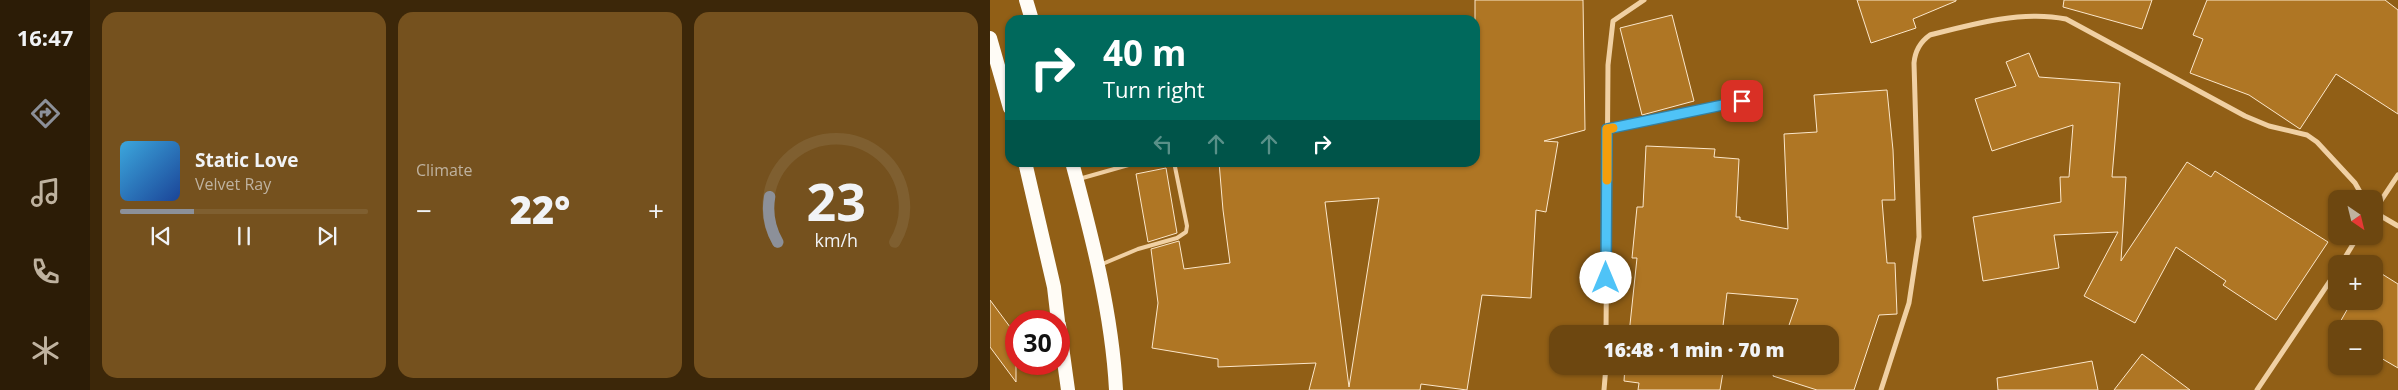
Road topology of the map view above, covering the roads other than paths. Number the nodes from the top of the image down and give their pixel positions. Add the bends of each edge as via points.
1 (1026, 0) edge
2 (1644, 0) edge
3 (1030, 15) edge
4 (990, 38) edge
5 (1005, 90) edge
6 (1742, 101) dead end
7 (1607, 129) junction
8 (1026, 167) edge
9 (1073, 167) edge
10 (1122, 167) edge
11 (1175, 167) edge
12 (2398, 175) edge
13 (1077, 180) junction
14 (2359, 190) edge
15 (2383, 198) edge
16 (2383, 217) edge
17 (2398, 226) edge
18 (1098, 266) junction
19 (2328, 284) edge
20 (1057, 310) edge
21 (1606, 325) edge
22 (1066, 375) edge
23 (1605, 375) edge
24 (1068, 390) edge
25 (1116, 390) edge
26 (1604, 390) edge
27 (1881, 390) edge
28 (2257, 390) edge

1 - 3 highway
2 - 7 street via 1613,21 1608,65
4 - 5 highway
6 - 7 lane
7 - 21 street
8 - 20 highway
9 - 13 highway
10 - 13 lane
11 - 18 lane via 1186,232
12 - 15 street
13 - 18 highway
14 - 27 street via 2307,135 2269,126 2245,116 2066,20 2046,15 2022,16 1930,35 1915,53 1914,63 1918,247 1909,303
16 - 17 street
18 - 25 highway via 1114,352
19 - 28 street
22 - 24 highway
23 - 26 street

